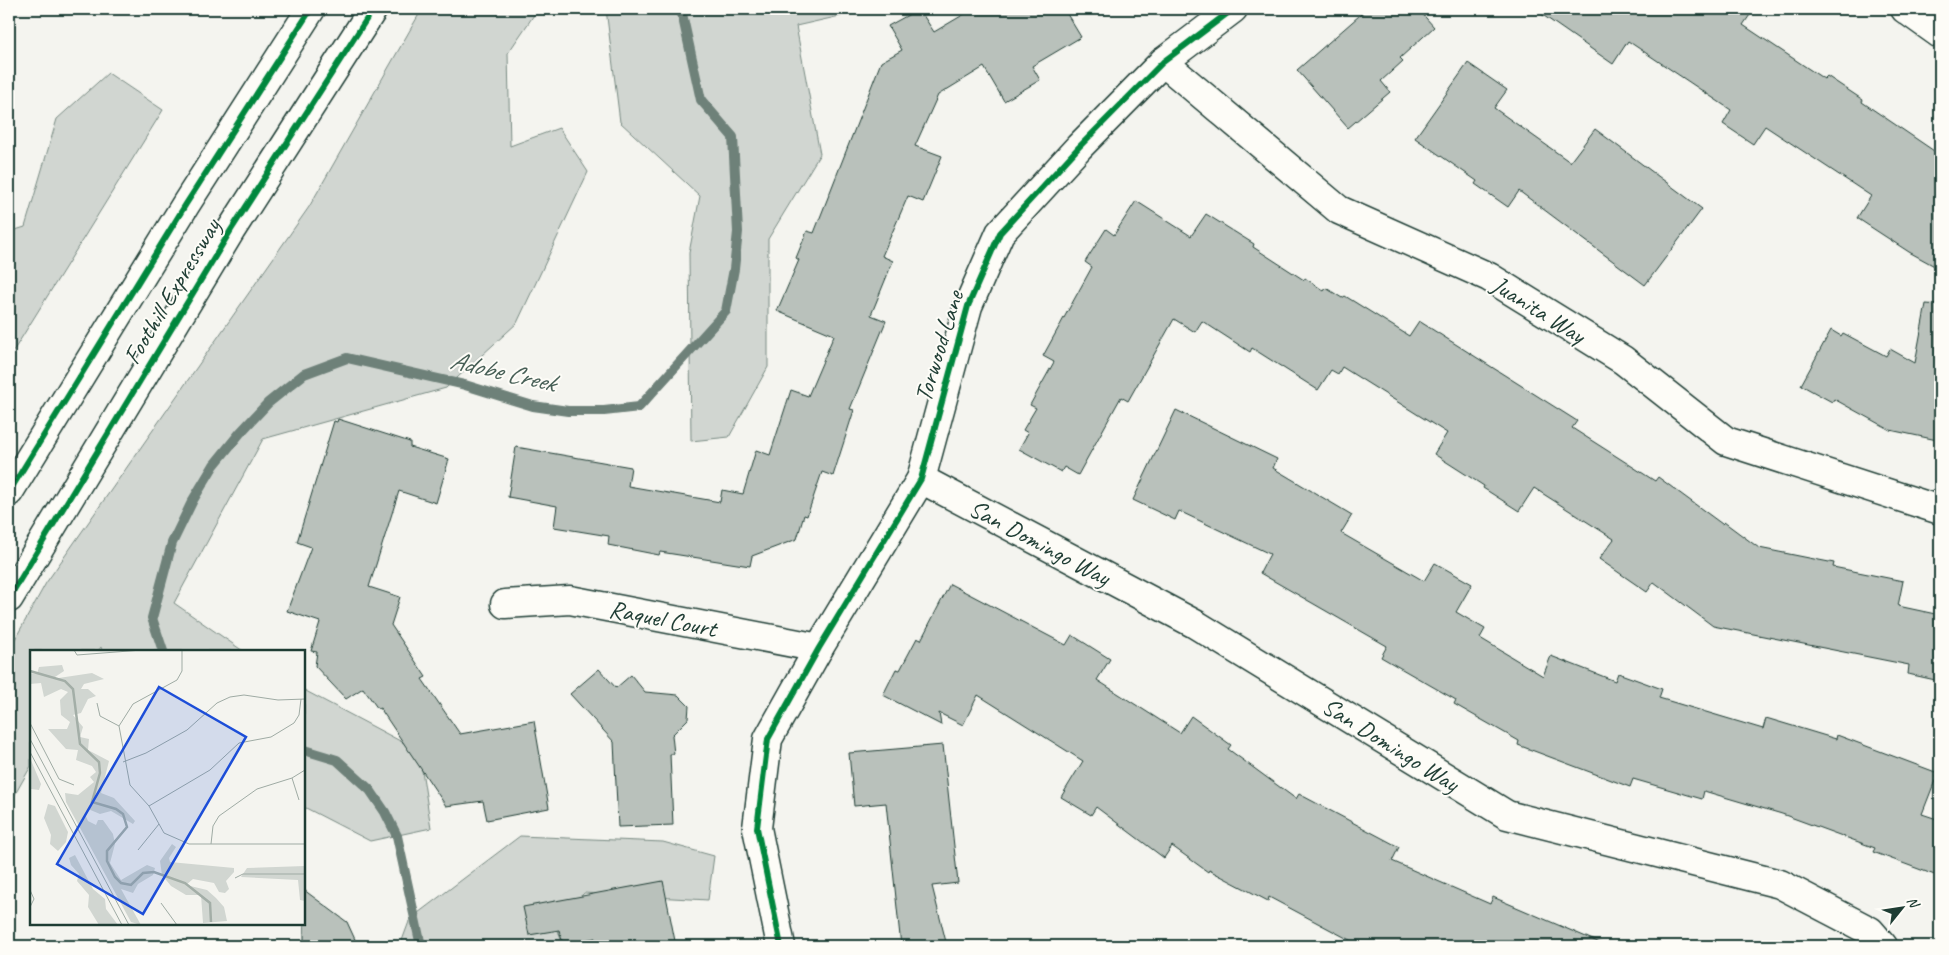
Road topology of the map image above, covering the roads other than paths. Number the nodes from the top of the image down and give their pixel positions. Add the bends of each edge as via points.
1 (311, 9) edge
2 (373, 9) edge
3 (1233, 9) edge
4 (1906, 9) edge
5 (1940, 34) edge
6 (1163, 62) junction
7 (921, 478) junction
8 (9, 492) edge
9 (1940, 510) edge
10 (9, 598) edge
11 (505, 604) dead end
12 (819, 648) junction
13 (781, 946) edge
14 (1883, 946) edge

1 - 8 main road, Foothill Expressway via 186,204
2 - 10 main road, Foothill Expressway via 231,230
3 - 6 main road, Torwood Lane
4 - 5 main road
6 - 7 main road, Torwood Lane via 1000,233 968,306
6 - 9 main road, Juanita Way via 1339,210 1488,277 1623,360 1726,441
7 - 12 main road, Torwood Lane
7 - 14 main road, San Domingo Way via 1195,624 1507,816 1780,884 1870,931
11 - 12 main road, Raquel Court via 570,600
12 - 13 main road, Torwood Lane via 768,739 757,828

